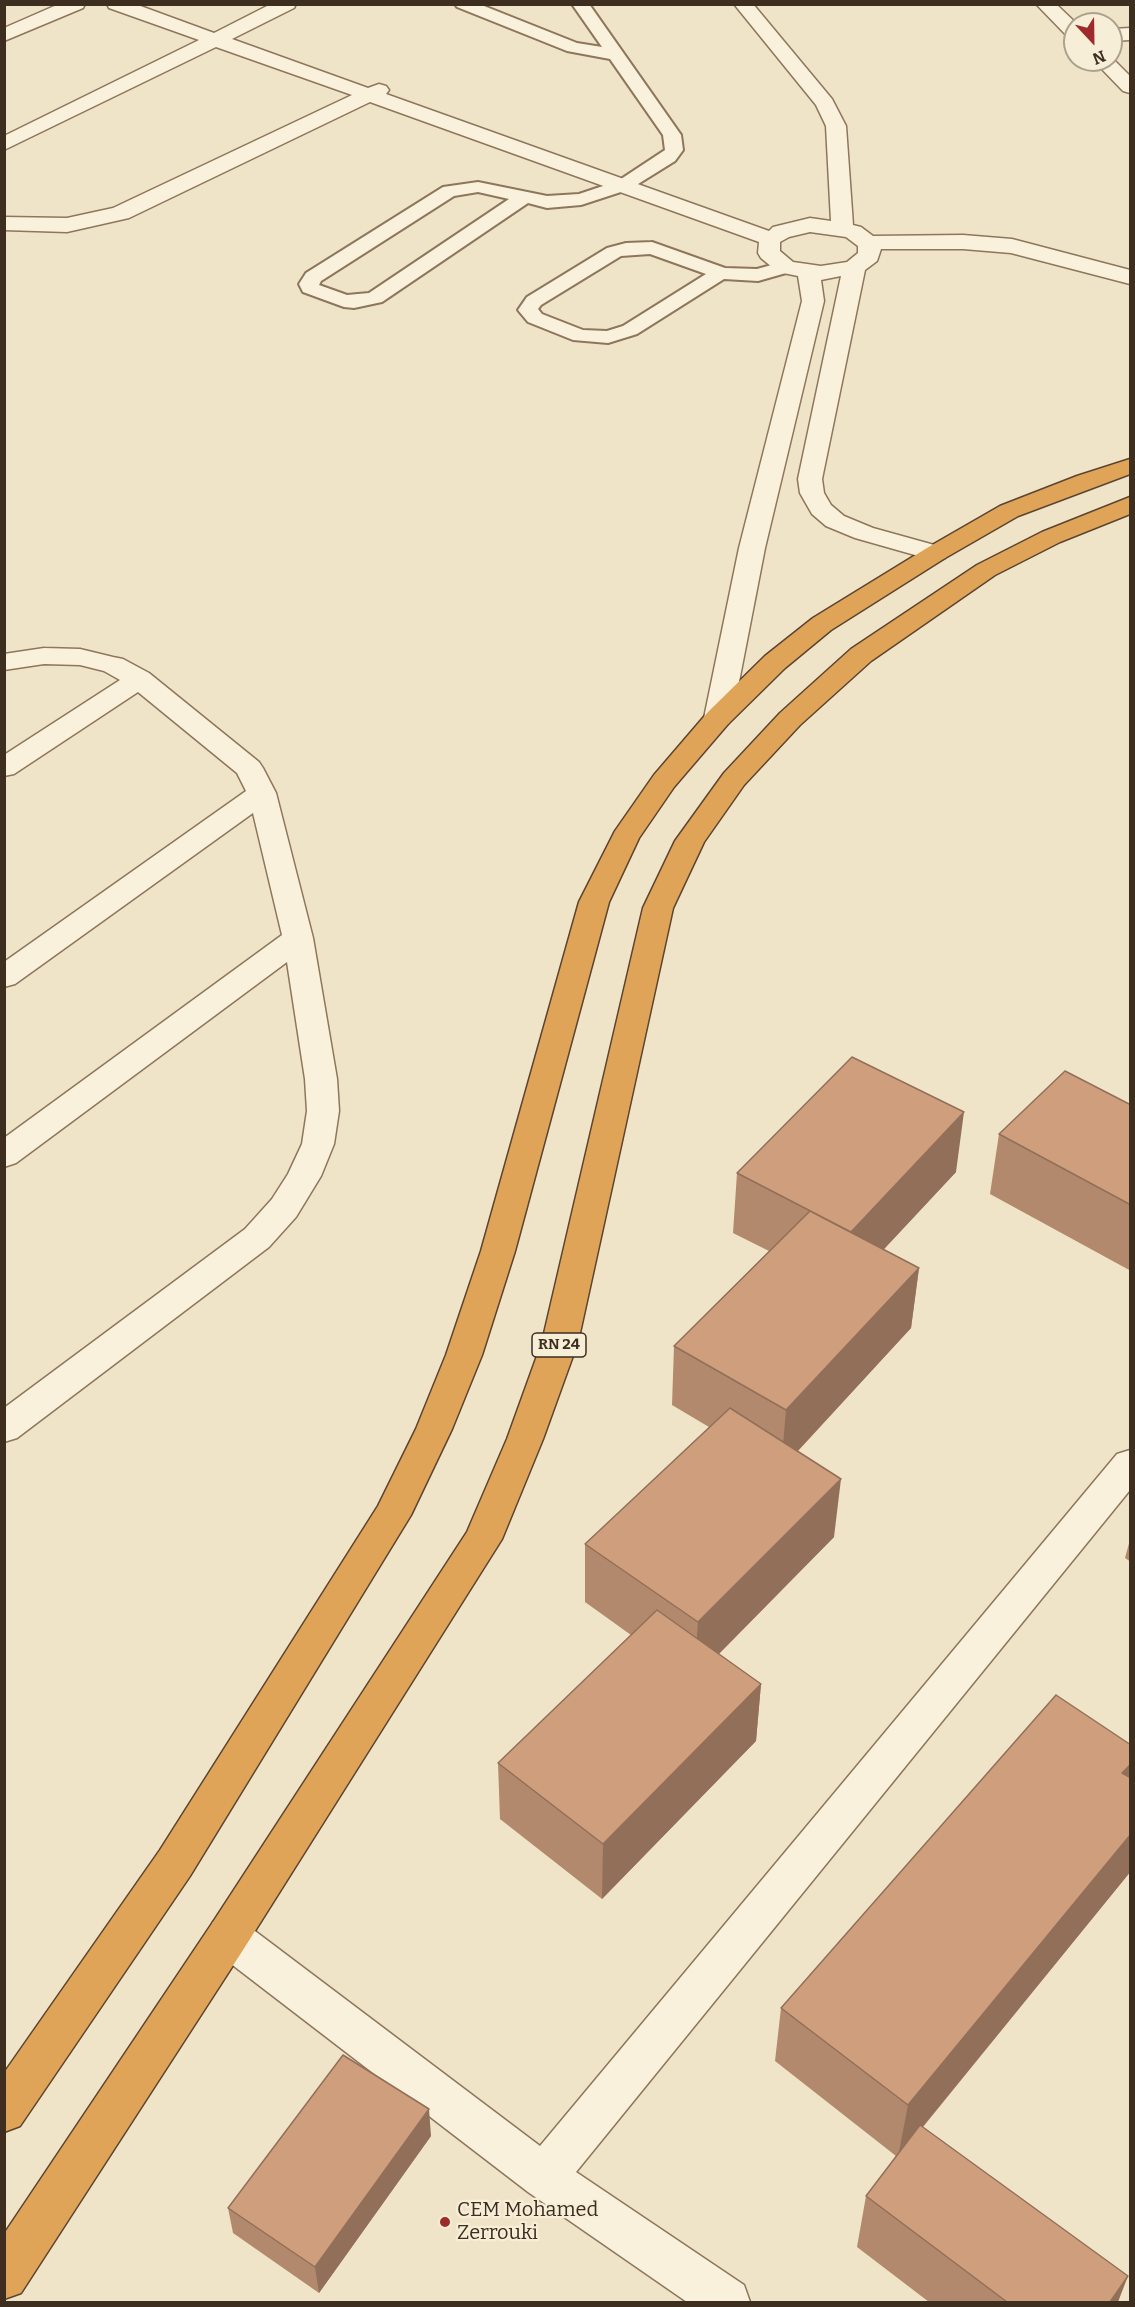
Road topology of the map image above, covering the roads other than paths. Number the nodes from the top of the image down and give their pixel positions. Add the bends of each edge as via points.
1 (76, 4) edge
2 (116, 4) edge
3 (164, 4) edge
4 (287, 4) edge
5 (463, 4) edge
6 (580, 4) edge
7 (743, 4) edge
8 (1045, 4) edge
9 (1063, 21) edge
10 (236, 30) junction
11 (4, 35) edge
12 (216, 40) junction
13 (616, 55) junction
14 (1115, 72) edge
15 (389, 85) junction
16 (1131, 87) edge
17 (369, 94) junction
18 (4, 144) edge
19 (644, 174) junction
20 (624, 185) junction
21 (522, 199) junction
22 (4, 223) edge
23 (794, 227) junction
24 (842, 228) junction
25 (771, 239) junction
26 (868, 243) junction
27 (854, 267) junction
28 (798, 269) junction
29 (721, 273) junction
30 (1131, 277) edge
31 (1131, 466) edge
32 (1131, 505) edge
33 (936, 553) junction
34 (4, 662) edge
35 (139, 679) junction
36 (718, 718) junction
37 (4, 768) edge
38 (262, 793) junction
39 (298, 938) junction
40 (4, 977) edge
41 (4, 1155) edge
42 (4, 1428) edge
43 (1131, 1464) edge
44 (228, 1936) junction
45 (4, 2111) edge
46 (544, 2176) junction
47 (4, 2276) edge
48 (727, 2302) edge

1 - 11 street
2 - 12 street
3 - 10 street
4 - 10 street
5 - 13 lane via 573,47
6 - 13 lane
7 - 24 street via 825,103 836,126
8 - 9 street
10 - 12 street
10 - 15 street
12 - 17 street
12 - 18 street
13 - 19 lane via 675,142 669,157
14 - 16 street
15 - 17 street
15 - 19 street
17 - 20 street
17 - 22 street via 122,213 67,225
19 - 20 lane
19 - 23 street
20 - 21 lane via 565,201
20 - 25 street
21 - 21 lane via 478,187 449,191 313,277 310,288 344,301 375,298
23 - 24 street
23 - 25 street
24 - 26 street
25 - 28 street via 769,253
26 - 27 street via 869,256
26 - 30 street via 1012,246
27 - 28 street via 833,272
27 - 33 street via 810,479 812,494 835,521
28 - 29 lane via 749,276
28 - 36 street via 813,301 752,548
29 - 29 lane via 652,248 626,249 614,252 534,301 528,310 535,318 580,336 608,338 630,330
31 - 33 highway via 1009,511
32 - 44 highway, RN 24 via 1051,537 986,570 861,655 790,719 734,779 690,841 658,908 560,1342 483,1539
33 - 36 highway via 822,624 775,662
34 - 35 street via 44,656 80,657 113,665
35 - 37 street
35 - 38 street via 249,768
36 - 45 highway via 664,781 625,837 594,902 498,1251 464,1355 434,1429 392,1515 175,1863
38 - 39 street
38 - 40 street
39 - 41 street
39 - 42 street via 323,1111 318,1144 304,1176 284,1208 256,1238
43 - 46 street
44 - 46 street
44 - 47 highway, RN 24
46 - 48 street

